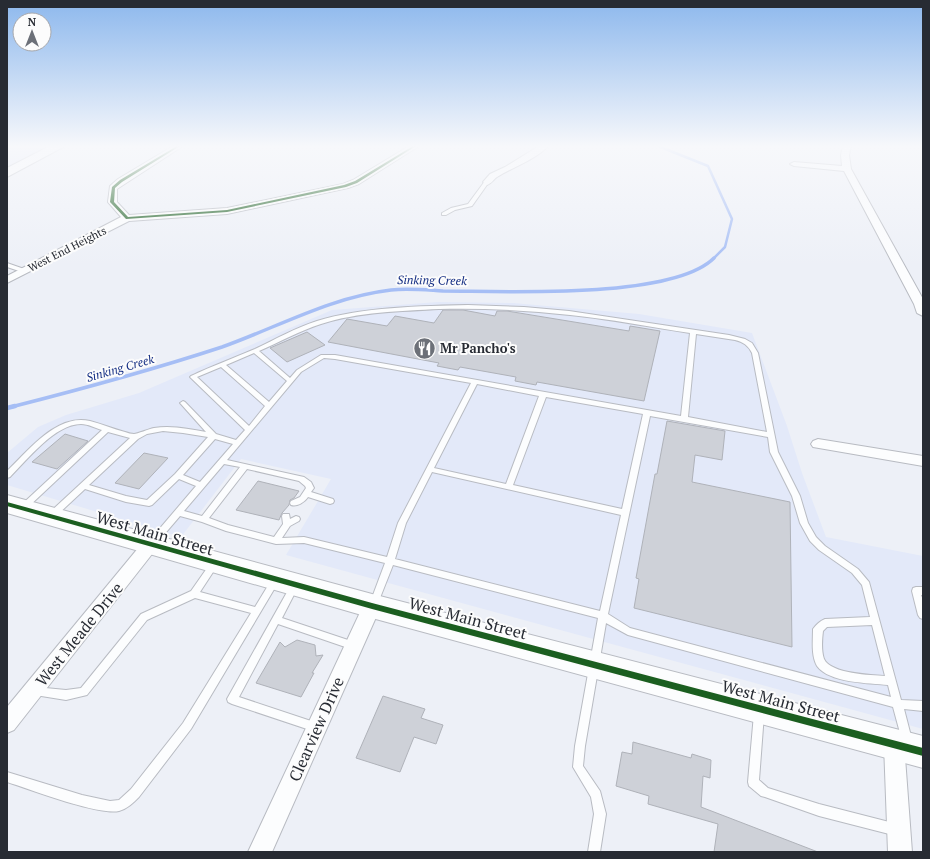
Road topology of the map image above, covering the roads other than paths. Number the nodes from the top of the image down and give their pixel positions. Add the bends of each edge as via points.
1 (115, 186) edge
2 (345, 186) edge
3 (484, 186) edge
4 (856, 186) edge
5 (444, 214) dead end
6 (127, 218) junction
7 (7, 265) edge
8 (25, 271) junction
9 (7, 280) edge
10 (923, 313) edge
11 (693, 332) junction
12 (255, 351) junction
13 (222, 364) junction
14 (290, 381) junction
15 (475, 382) junction
16 (543, 395) junction
17 (183, 403) dead end
18 (269, 406) junction
19 (647, 413) junction
20 (684, 419) junction
21 (107, 429) junction
22 (249, 430) junction
23 (770, 435) junction
24 (213, 436) junction
25 (135, 437) junction
26 (238, 443) junction
27 (818, 444) dead end
28 (222, 461) junction
29 (923, 461) edge
30 (245, 466) junction
31 (429, 469) junction
32 (7, 475) edge
33 (178, 476) junction
34 (201, 485) junction
35 (84, 486) junction
36 (509, 487) junction
37 (305, 500) junction
38 (330, 501) dead end
39 (294, 504) dead end
40 (14, 506) edge
41 (178, 513) junction
42 (626, 513) junction
43 (51, 517) junction
44 (296, 518) dead end
45 (204, 519) junction
46 (276, 542) junction
47 (150, 545) junction
48 (391, 561) junction
49 (215, 563) junction
50 (286, 583) junction
51 (923, 590) edge
52 (194, 594) junction
53 (372, 606) junction
54 (257, 611) junction
55 (923, 615) edge
56 (603, 616) junction
57 (276, 620) junction
58 (876, 621) junction
59 (354, 646) junction
60 (596, 665) junction
61 (891, 680) junction
62 (33, 691) junction
63 (898, 704) junction
64 (923, 706) edge
65 (760, 709) junction
66 (7, 723) edge
67 (317, 728) junction
68 (909, 748) edge
69 (7, 777) edge
70 (899, 830) junction
71 (260, 852) edge
72 (594, 852) edge
73 (900, 852) edge

1 - 6 street via 111,194 112,202
2 - 6 street, West End Heights via 227,211
3 - 5 lane via 470,205
4 - 10 street
6 - 8 street, West End Heights
7 - 8 lane
8 - 9 street, West End Heights
11 - 12 lane via 552,311 438,307 363,314 326,321
11 - 20 lane
11 - 23 lane via 747,342 751,346 755,353
12 - 13 lane
12 - 14 lane
13 - 18 lane
13 - 22 lane via 193,377
14 - 15 lane via 309,363 329,356
14 - 18 lane
15 - 16 lane
15 - 31 lane
16 - 19 lane
16 - 36 lane
17 - 24 lane
18 - 22 lane
19 - 20 lane
19 - 42 lane
20 - 23 lane
21 - 25 lane
21 - 32 lane via 81,422 68,425 55,431
21 - 40 lane
22 - 26 lane
23 - 58 lane via 776,457 796,496 804,523 813,539 855,571 866,584
24 - 25 lane via 168,428 155,429
24 - 26 lane
24 - 33 lane
25 - 35 lane
26 - 28 lane
27 - 29 street
28 - 30 lane
28 - 34 lane
30 - 37 lane via 301,479 310,488
30 - 45 lane
31 - 36 lane
31 - 48 lane via 402,523
33 - 34 lane
33 - 35 lane via 149,503
34 - 41 lane
35 - 43 lane
36 - 42 lane
37 - 38 lane
37 - 39 lane
40 - 43 main road, West Main Street
41 - 45 lane
41 - 47 lane
42 - 56 lane
43 - 47 main road, West Main Street
44 - 46 lane via 287,520
45 - 46 lane
46 - 48 lane via 304,540
47 - 49 main road, West Main Street
47 - 62 street, West Meade Drive
48 - 53 lane
48 - 56 lane
49 - 50 main road, West Main Street
49 - 52 lane
50 - 53 main road, West Main Street
50 - 54 lane
50 - 57 lane
51 - 55 lane via 916,591
52 - 54 lane
52 - 62 lane via 144,617 84,692 66,695
53 - 59 street, Clearview Drive
53 - 60 main road, West Main Street
54 - 69 lane via 187,726 136,793 120,806 112,807
56 - 60 lane
56 - 63 lane via 628,631
57 - 59 lane
57 - 67 lane via 232,699
58 - 61 lane
58 - 61 lane via 825,623 818,629 820,662 830,672
59 - 67 street, Clearview Drive
60 - 65 main road, West Main Street
60 - 72 lane via 578,767 596,795 600,814
61 - 63 lane
62 - 66 street, West Meade Drive
63 - 64 lane
63 - 68 lane
65 - 68 main road, West Main Street
65 - 70 lane via 753,782 765,792 819,810
67 - 71 street, Clearview Drive
68 - 70 street
70 - 73 street

